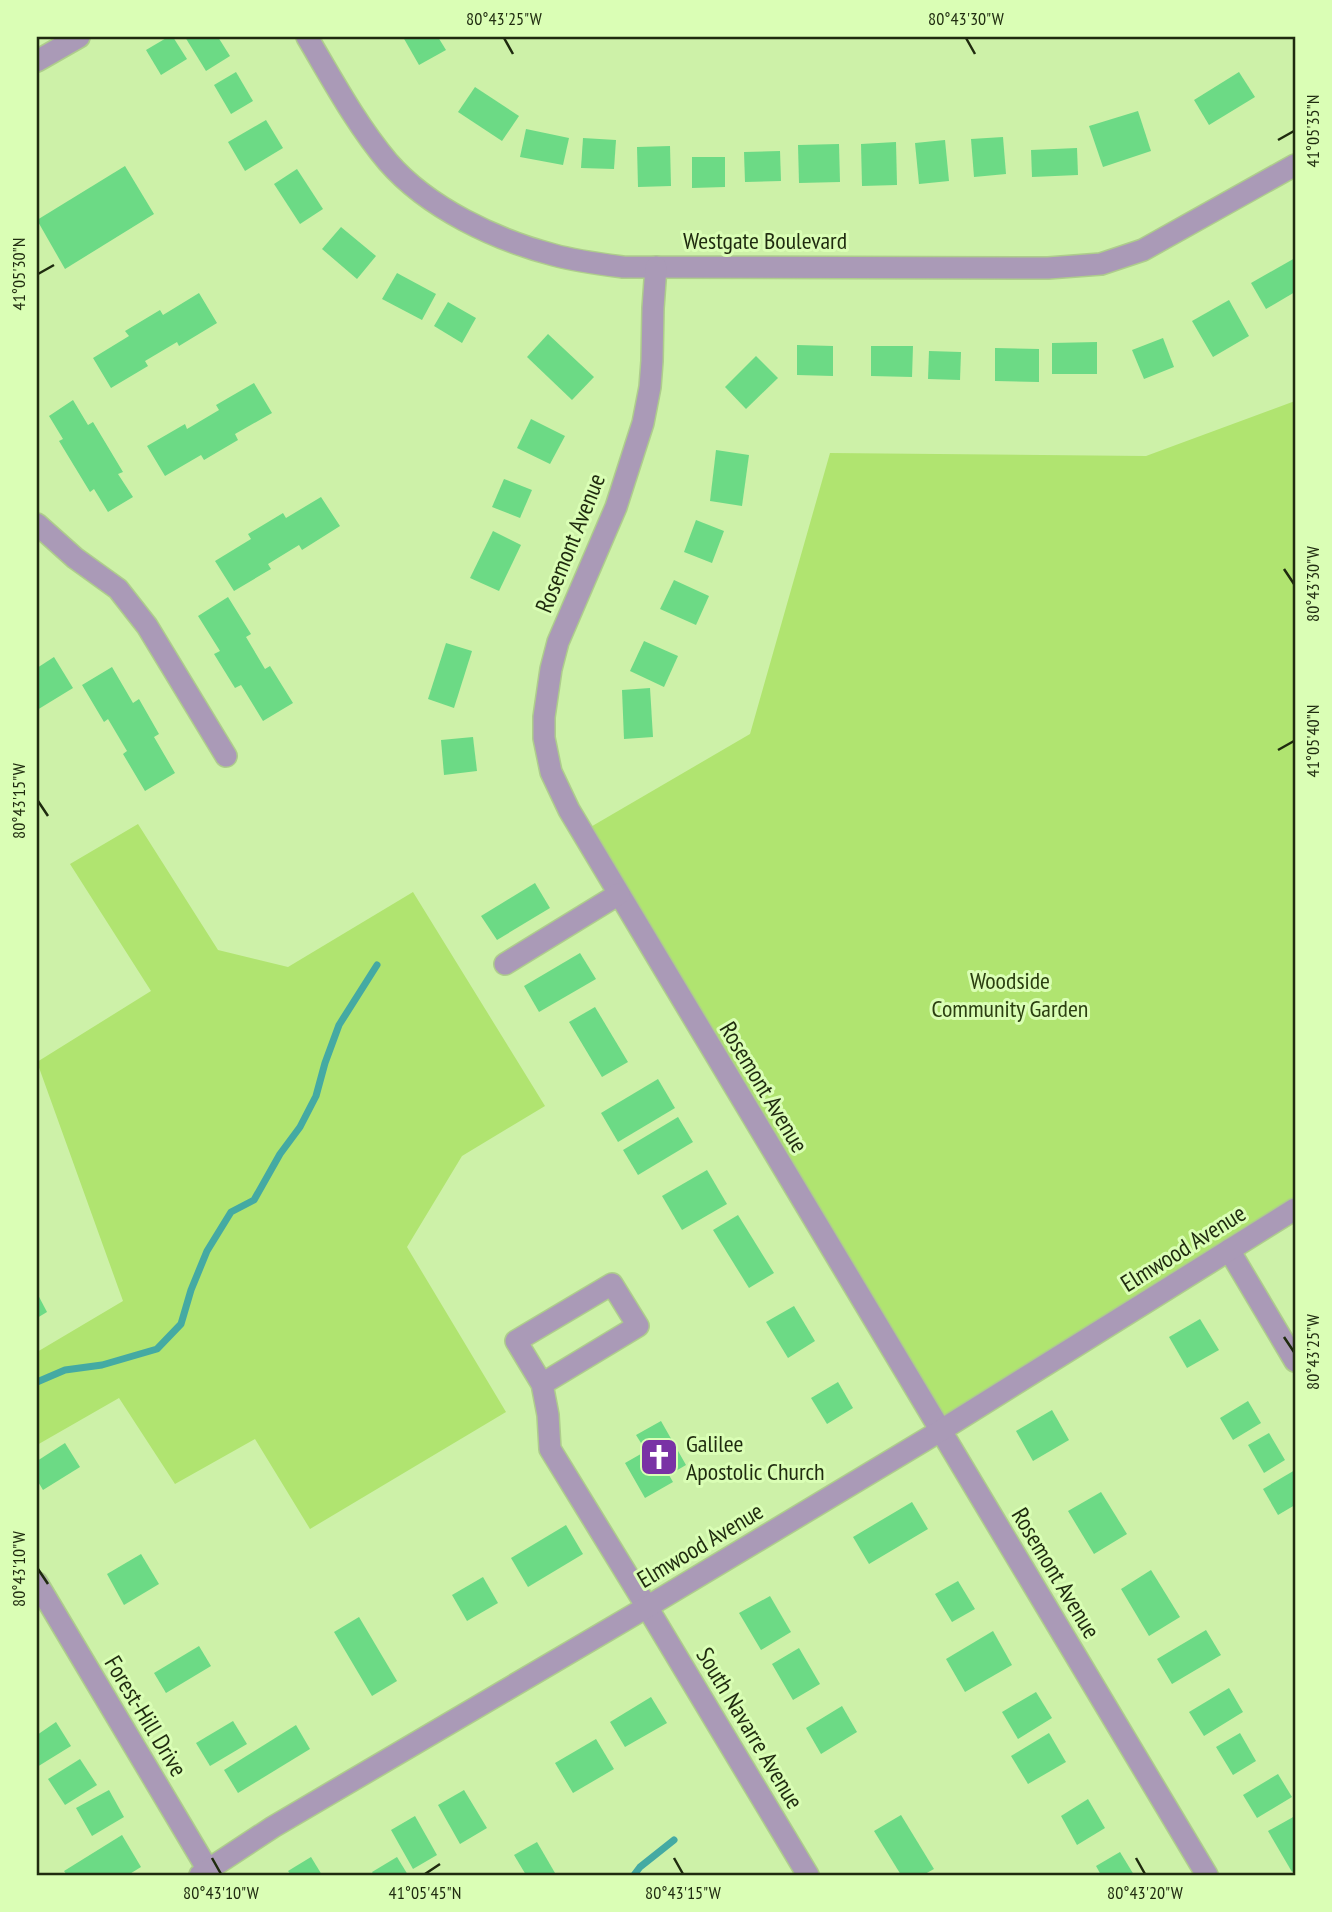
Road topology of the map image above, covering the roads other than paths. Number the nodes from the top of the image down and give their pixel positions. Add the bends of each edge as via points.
1 (79, 37) edge
2 (307, 37) edge
3 (37, 61) edge
4 (1295, 165) edge
5 (656, 267) junction
6 (37, 524) edge
7 (226, 756) dead end
8 (619, 894) junction
9 (505, 964) dead end
10 (1295, 1209) edge
11 (1229, 1250) junction
12 (1295, 1361) edge
13 (542, 1384) junction
14 (940, 1431) junction
15 (37, 1583) edge
16 (647, 1607) junction
17 (206, 1873) edge
18 (808, 1875) edge
19 (1207, 1875) edge

1 - 3 street
2 - 5 street, Westgate Boulevard via 361,127 389,163 434,201 490,233 552,255 622,267
4 - 5 street, Westgate Boulevard via 1143,250 1101,264 1048,268
5 - 8 street, Rosemont Avenue via 651,374 643,423 615,508 558,642 544,717 544,738 557,787
6 - 7 street via 118,589 148,626
8 - 9 street
8 - 14 street, Rosemont Avenue
10 - 11 street, Elmwood Avenue
11 - 12 street
11 - 14 street, Elmwood Avenue
13 - 13 street via 516,1341 612,1284 638,1326
13 - 16 street, South Navarre Avenue via 550,1449
14 - 16 street, Elmwood Avenue
14 - 19 street, Rosemont Avenue
15 - 17 street, Forest-Hill Drive
16 - 17 street, Elmwood Avenue via 273,1828
16 - 18 street, South Navarre Avenue

